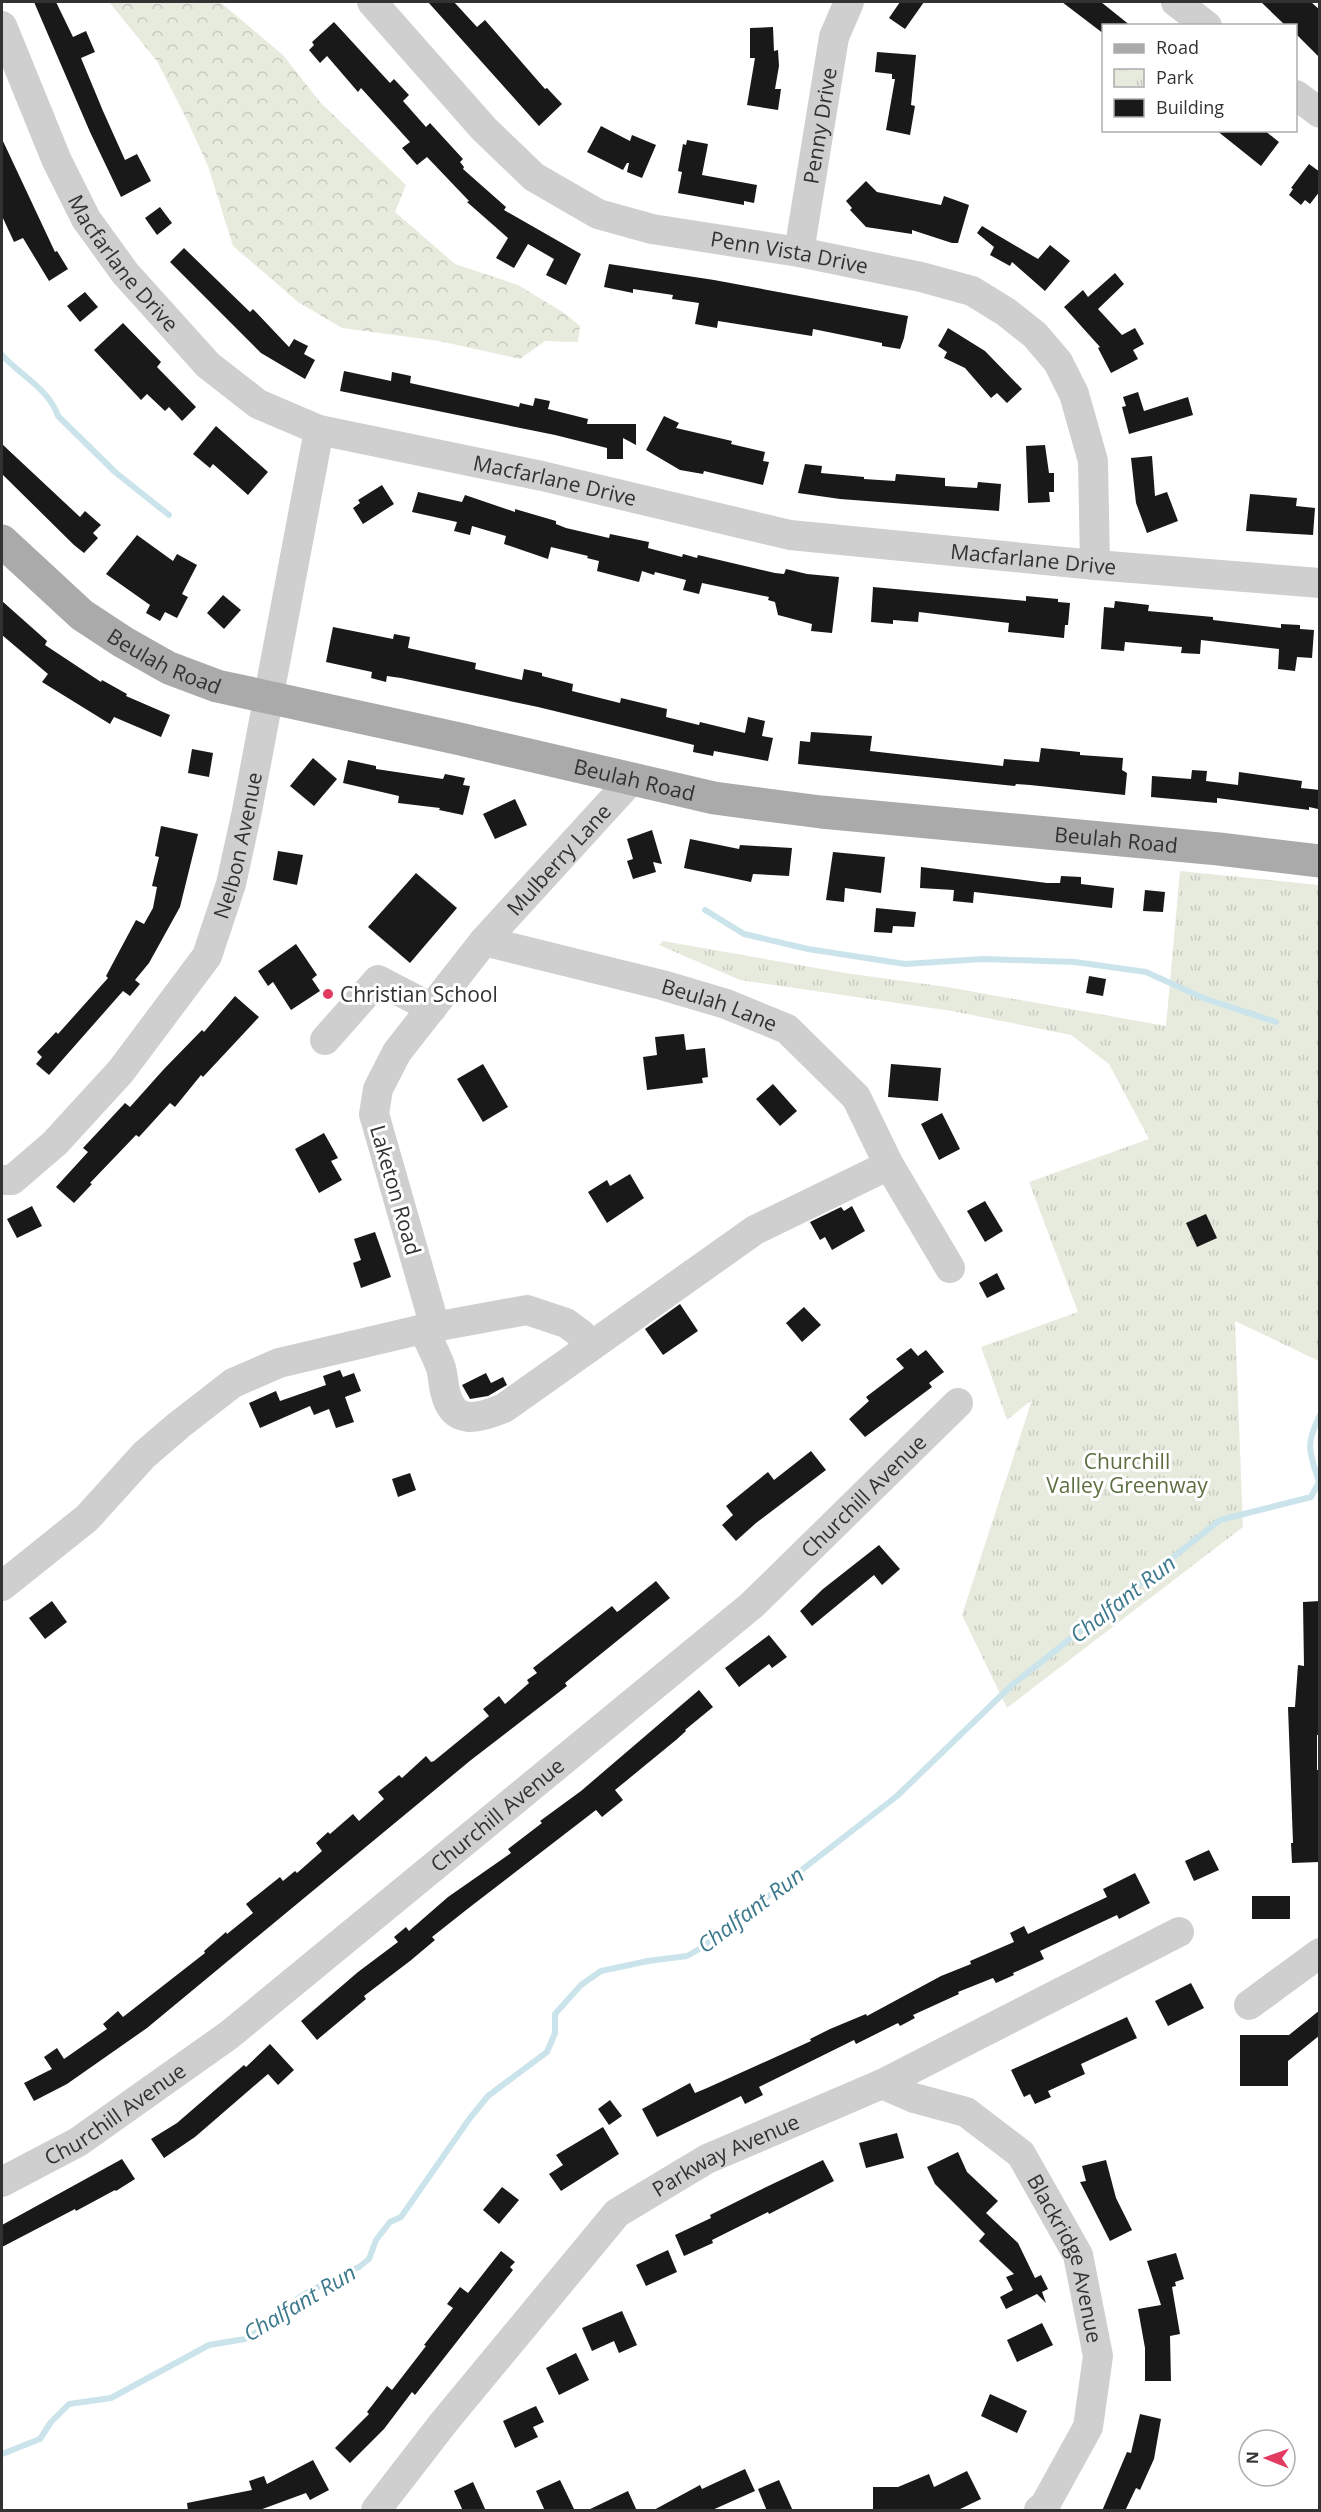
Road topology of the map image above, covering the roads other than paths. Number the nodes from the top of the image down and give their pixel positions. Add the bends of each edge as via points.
1 (372, 2) edge
2 (849, 2) edge
3 (1176, 2) edge
4 (1204, 24) edge
5 (2, 26) edge
6 (1297, 96) edge
7 (1320, 113) edge
8 (799, 252) junction
9 (319, 430) junction
10 (2, 541) edge
11 (1095, 565) junction
12 (1320, 583) edge
13 (270, 698) junction
14 (633, 778) junction
15 (1320, 861) edge
16 (484, 941) junction
17 (432, 1008) junction
18 (325, 1040) dead end
19 (888, 1165) junction
20 (2, 1180) edge
21 (950, 1268) dead end
22 (429, 1328) junction
23 (586, 1349) junction
24 (958, 1402) dead end
25 (2, 1586) edge
26 (1179, 1932) dead end
27 (1320, 1953) edge
28 (1249, 2005) dead end
29 (882, 2084) junction
30 (2, 2182) edge
31 (376, 2511) edge
32 (1039, 2511) edge

1 - 8 street, Penn Vista Drive via 484,129 534,177 597,214 652,229
2 - 8 street, Penny Drive via 834,37
3 - 4 street
5 - 9 street, Macfarlane Drive via 57,161 87,219 125,273 208,365 258,404
6 - 7 street
8 - 11 street, Penn Vista Drive via 972,291 1035,336 1058,362 1074,394 1093,461
9 - 11 street, Macfarlane Drive via 542,476 790,535
9 - 13 street, Nelbon Avenue
10 - 13 main road, Beulah Road via 82,615 123,642 169,668 217,686
11 - 12 street, Macfarlane Drive
13 - 14 main road, Beulah Road
13 - 20 street, Nelbon Avenue via 231,884 207,956 99,1095 55,1143 12,1180
14 - 15 main road, Beulah Road via 714,798 821,813
14 - 16 street, Mulberry Lane
16 - 17 street, Laketon Road
16 - 19 street, Beulah Lane via 662,985 726,1004 787,1029 856,1097
17 - 18 street via 378,980
17 - 22 street, Laketon Road via 397,1052 378,1089 374,1114
19 - 21 street, Beulah Lane
19 - 23 street via 755,1230
22 - 23 street via 528,1310 566,1323 581,1334
22 - 23 street, Laketon Road via 451,1409 481,1418 504,1408
22 - 25 street via 279,1363 233,1383 144,1455 87,1518
24 - 30 street, Churchill Avenue via 752,1605 229,2035 78,2142
26 - 29 street, Parkway Avenue
27 - 28 street
29 - 31 street, Parkway Avenue via 707,2159 617,2213 444,2422
29 - 32 street, Blackridge Avenue via 914,2098 966,2112 1021,2154 1078,2255 1098,2356 1088,2427

